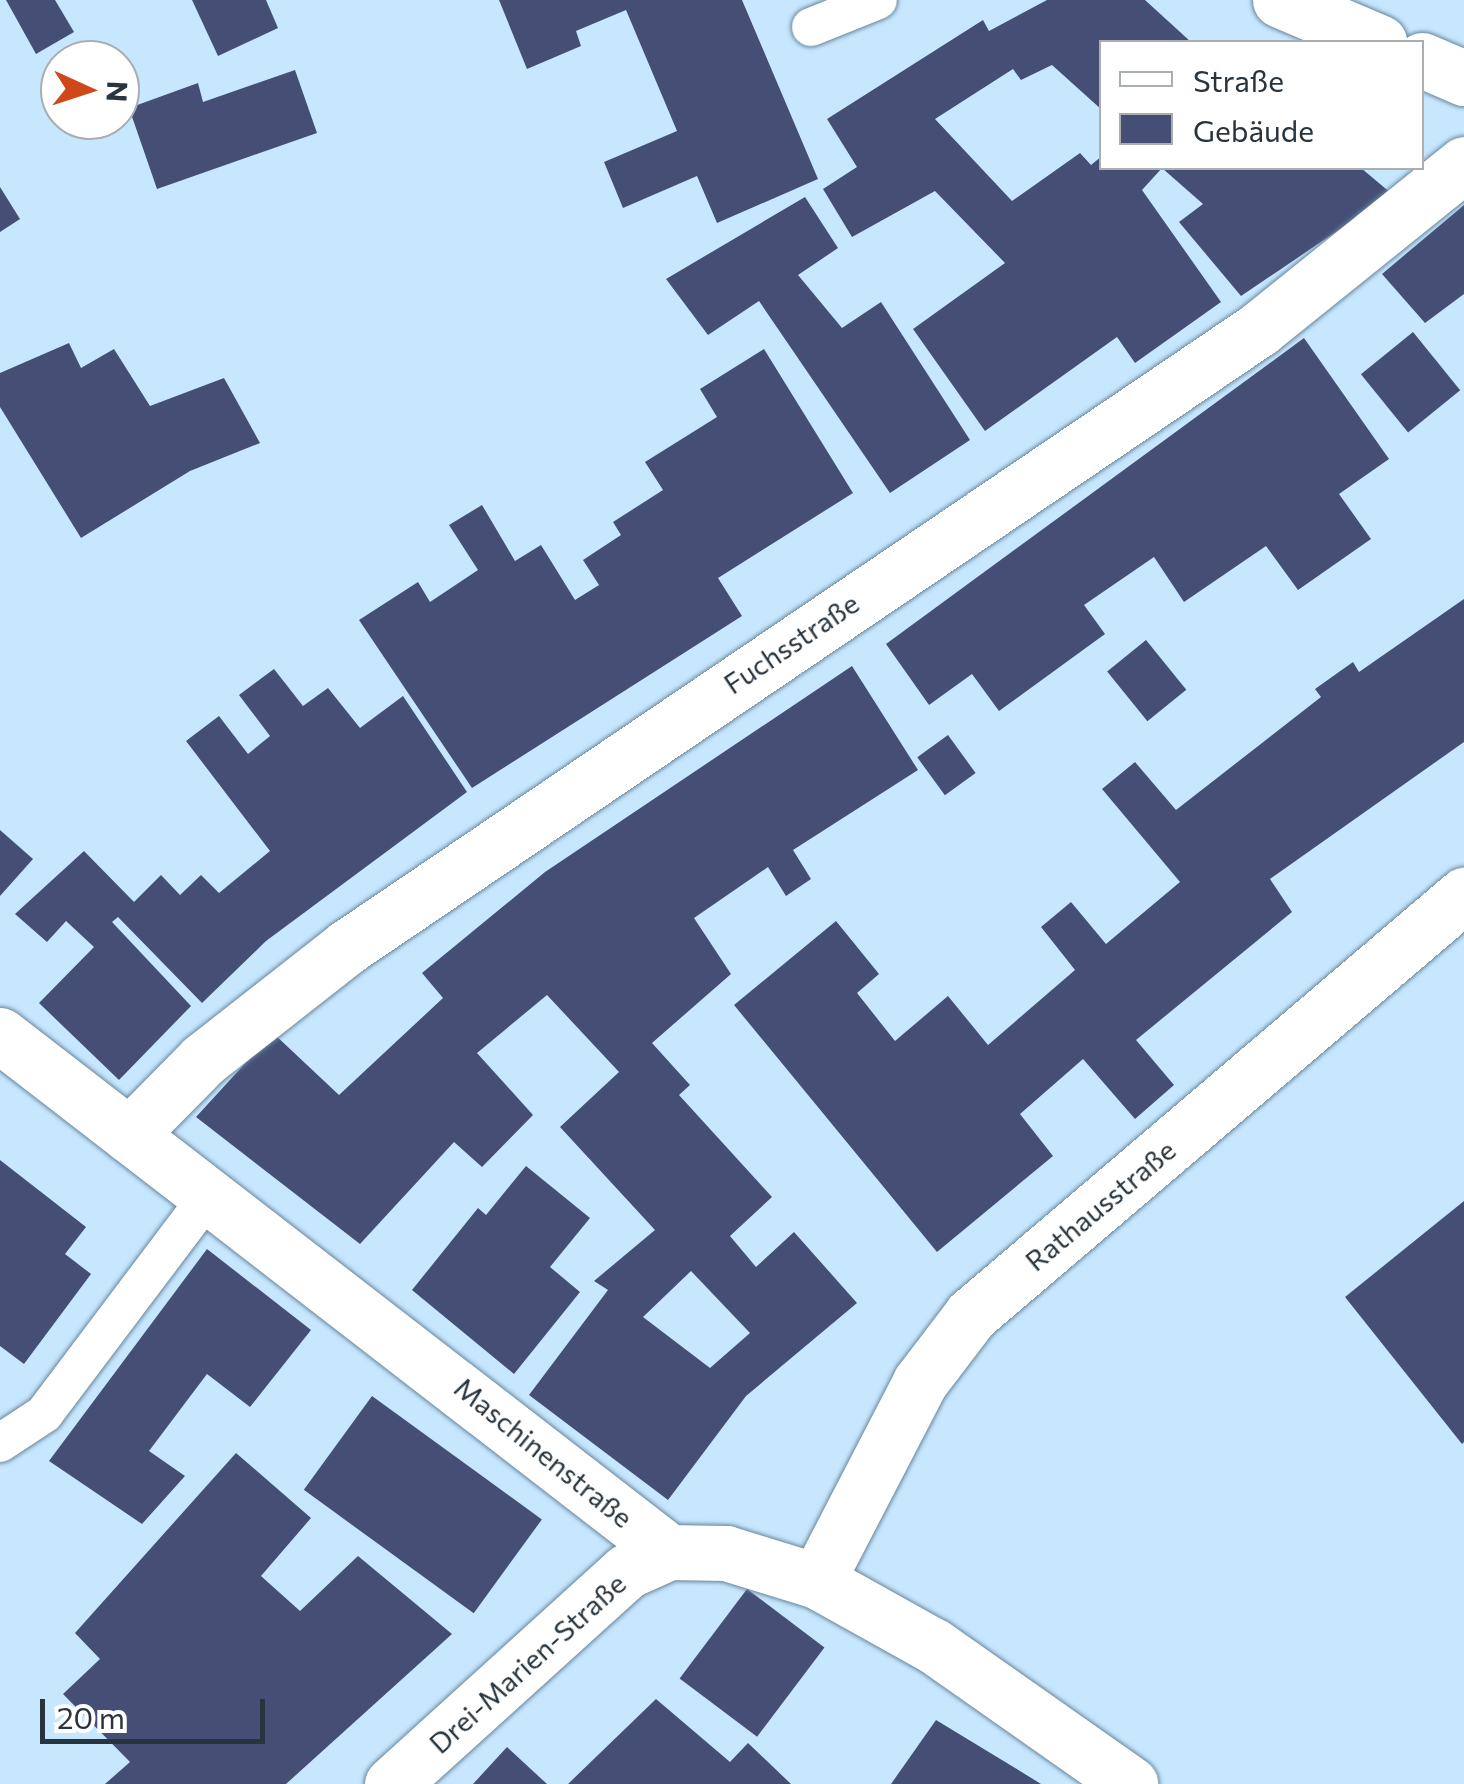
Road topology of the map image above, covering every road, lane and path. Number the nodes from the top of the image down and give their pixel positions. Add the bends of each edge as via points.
1 (878, 0) edge
2 (1280, 0) edge
3 (810, 27) dead end
4 (1374, 40) edge
5 (1424, 61) edge
6 (1464, 78) edge
7 (1464, 164) edge
8 (1464, 895) edge
9 (0, 1035) edge
10 (129, 1135) junction
11 (208, 1195) junction
12 (0, 1443) edge
13 (669, 1552) junction
14 (817, 1581) junction
15 (392, 1784) edge
16 (1130, 1784) edge

1 - 3 lane
2 - 4 street
5 - 6 street
7 - 10 street, Fuchsstraße via 1259,329 347,946 203,1060
8 - 14 street, Rathausstraße via 972,1315 920,1382
9 - 10 street, Maschinenstraße
10 - 11 street, Maschinenstraße
11 - 12 lane via 44,1414
11 - 13 street, Maschinenstraße
13 - 14 street via 726,1553
13 - 15 street, Drei-Marien-Straße via 627,1572
14 - 16 street via 934,1646

